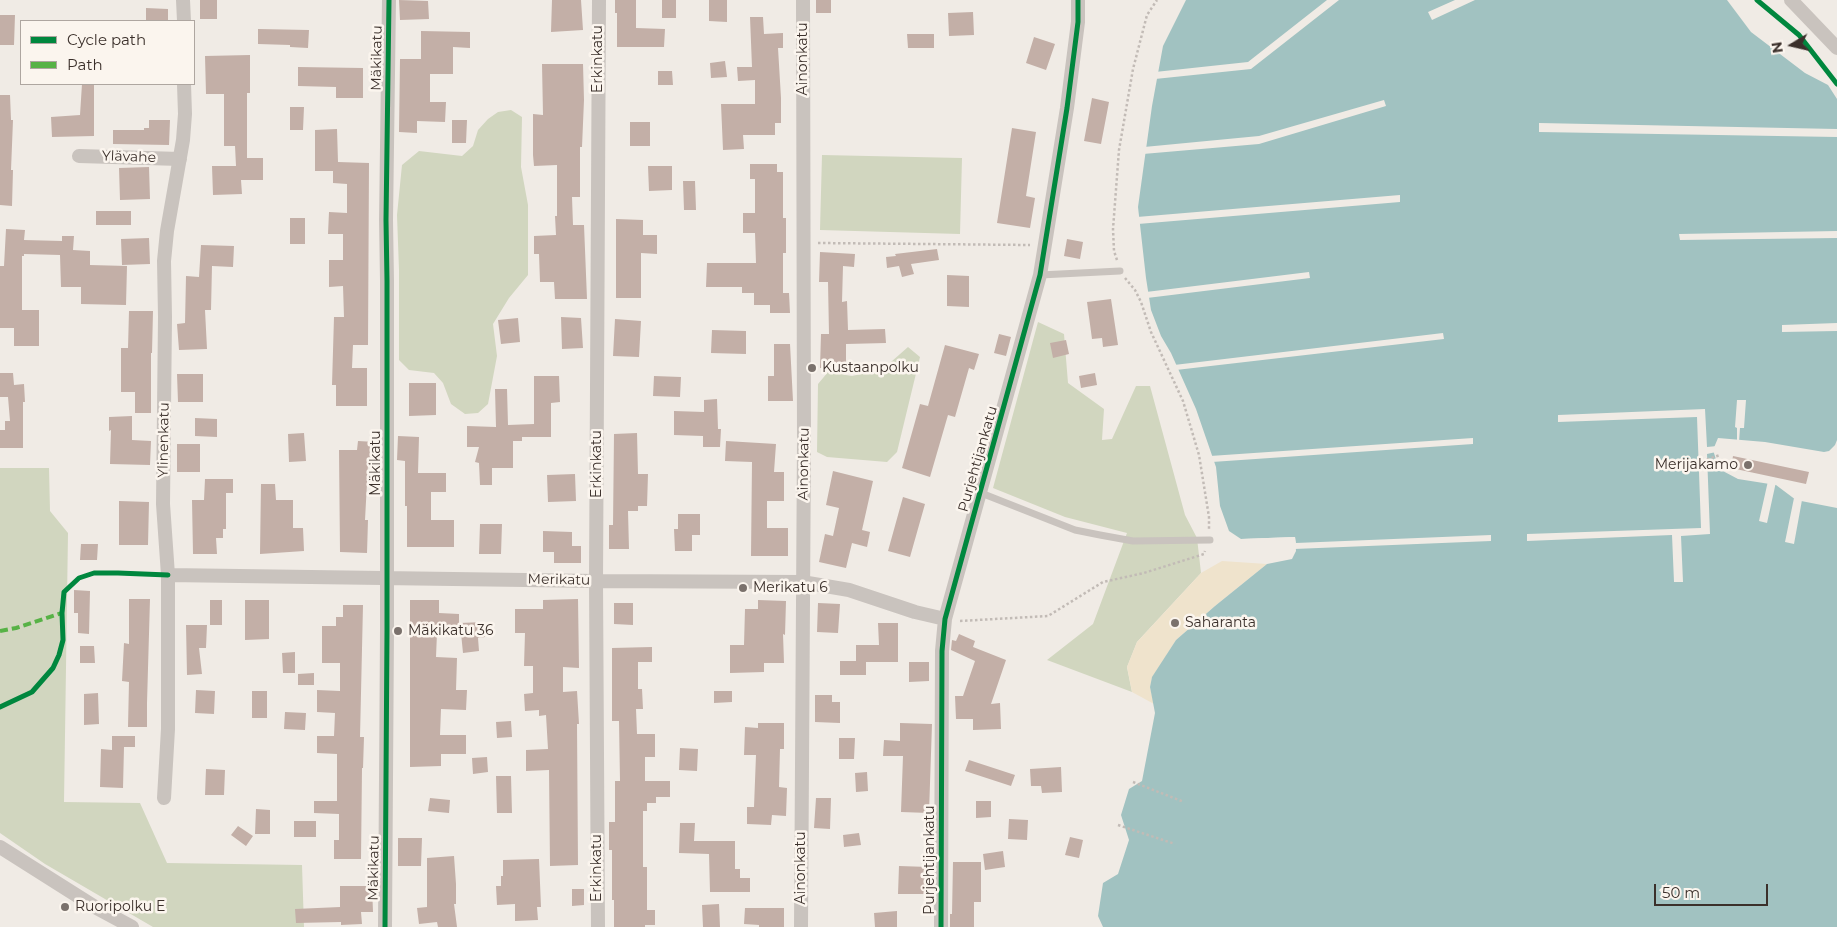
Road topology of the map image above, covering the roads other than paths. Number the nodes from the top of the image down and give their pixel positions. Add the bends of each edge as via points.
1 (183, 0) edge
2 (389, 0) edge
3 (599, 0) edge
4 (803, 0) edge
5 (1078, 0) edge
6 (1791, 0) edge
7 (184, 20) edge
8 (1837, 48) edge
9 (184, 85) edge
10 (80, 156) dead end
11 (180, 158) junction
12 (1120, 271) road end
13 (1040, 275) junction
14 (981, 493) junction
15 (1210, 540) road end
16 (168, 575) junction
17 (387, 577) junction
18 (596, 581) junction
19 (802, 582) junction
20 (945, 619) junction
21 (164, 798) dead end
22 (0, 847) edge
23 (132, 927) edge
24 (384, 927) edge
25 (598, 927) edge
26 (801, 927) edge
27 (941, 927) edge

1 - 7 street
2 - 17 street, Mäkikatu
3 - 18 street, Erkinkatu
4 - 19 street, Ainonkatu
5 - 13 street, Purjehtijankatu via 1067,108
6 - 8 street
9 - 11 street, Ylinenkatu via 185,114
10 - 11 street, Ylävahe
11 - 16 street, Ylinenkatu via 164,261 163,504
12 - 13 lane
13 - 14 street, Purjehtijankatu
14 - 15 lane via 1075,530 1100,536 1133,541
14 - 20 street, Purjehtijankatu
16 - 17 street, Merikatu
16 - 21 street, Ylinenkatu via 168,729
17 - 18 street, Merikatu
17 - 24 street, Mäkikatu
18 - 19 street, Merikatu
18 - 25 street, Erkinkatu
19 - 20 street, Merikatu via 849,590
19 - 26 street, Ainonkatu
20 - 27 street, Purjehtijankatu via 942,651
22 - 23 street

